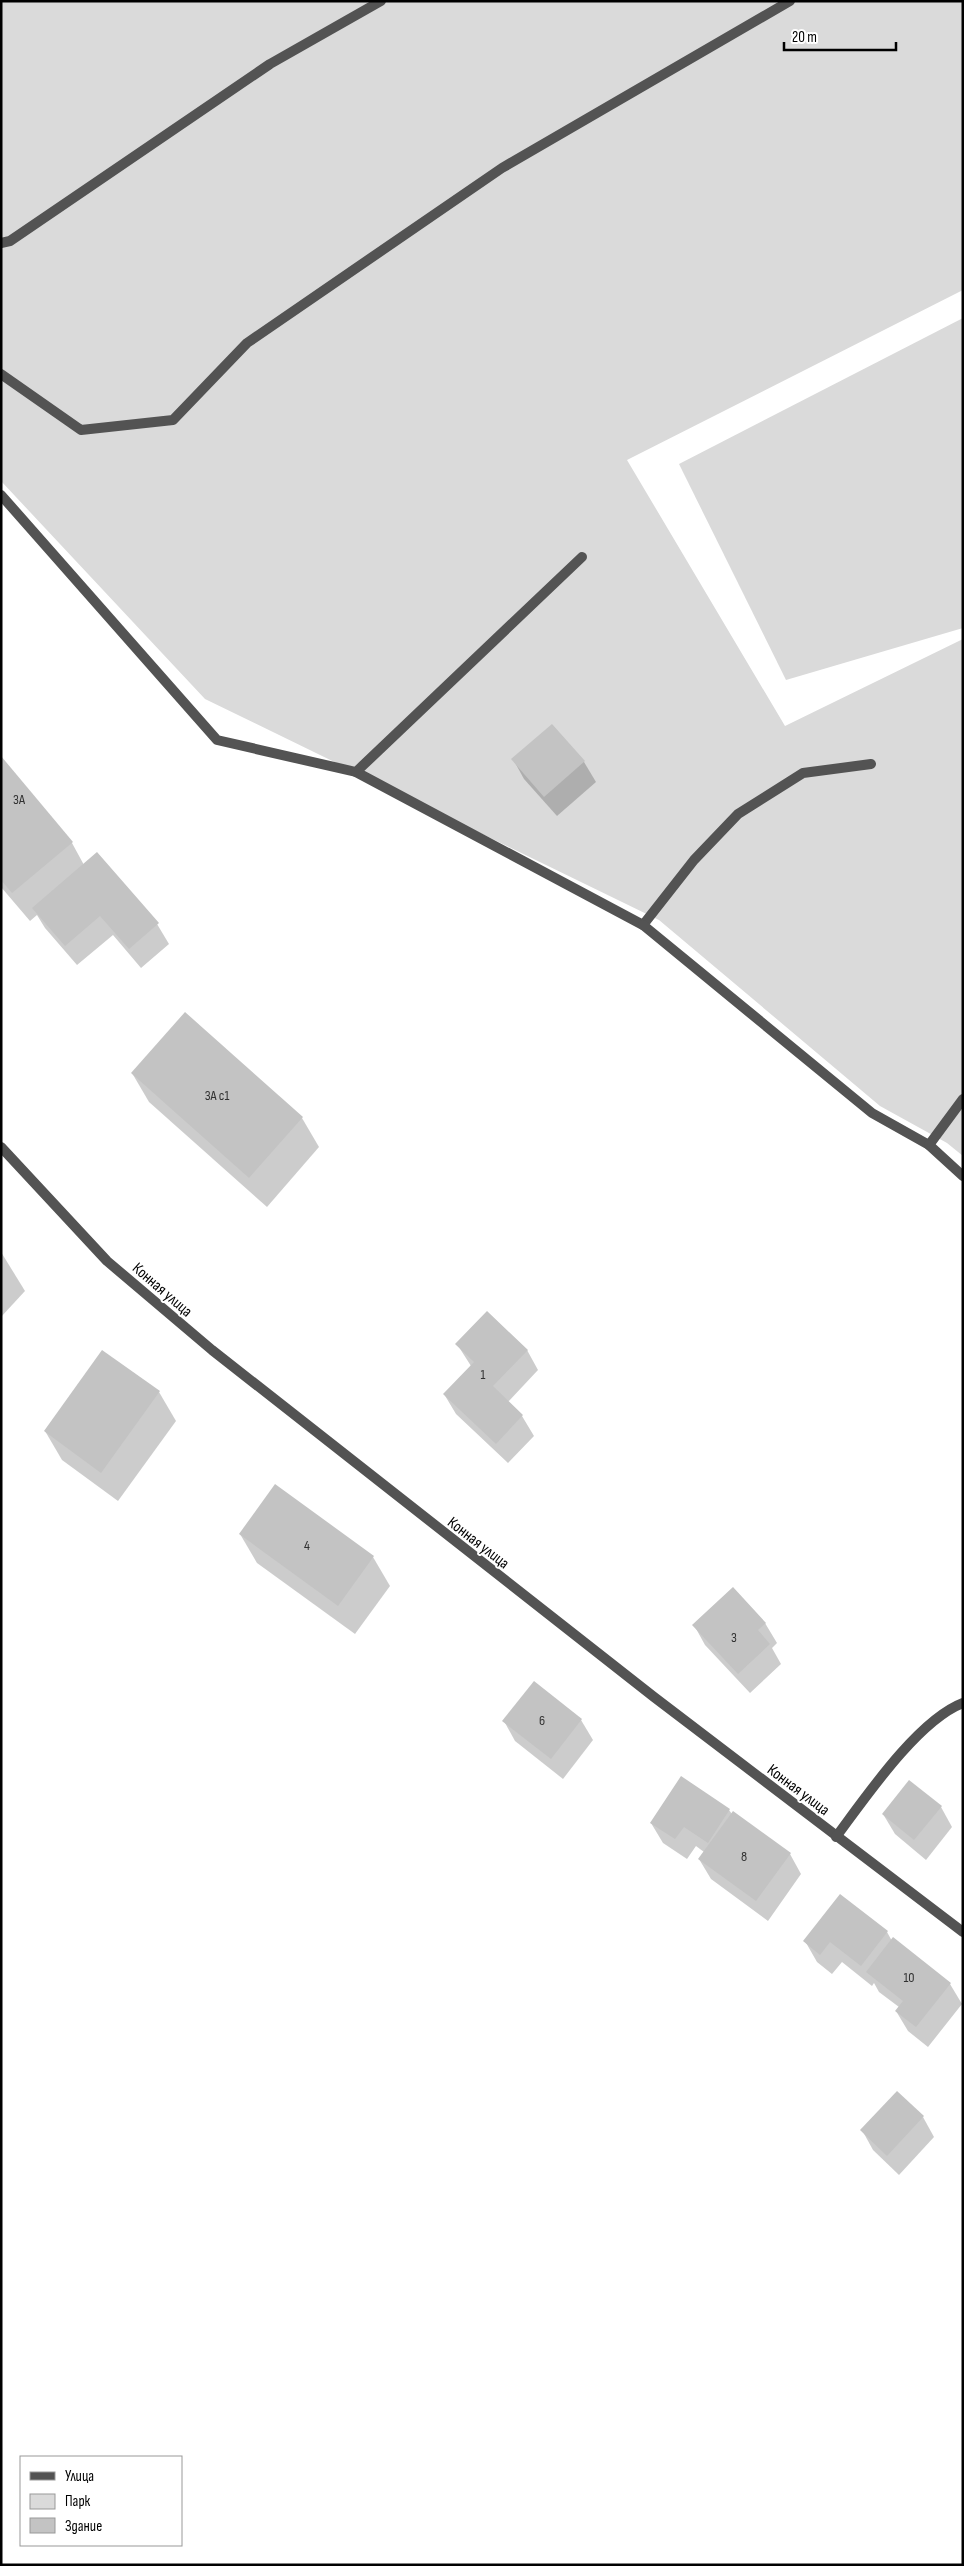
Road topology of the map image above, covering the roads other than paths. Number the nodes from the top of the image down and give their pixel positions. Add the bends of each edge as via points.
1 (381, 1) edge
2 (790, 1) edge
3 (1, 242) edge
4 (1, 374) edge
5 (1, 495) edge
6 (582, 557) dead end
7 (872, 764) dead end
8 (356, 772) junction
9 (644, 926) junction
10 (963, 1099) edge
11 (929, 1145) junction
12 (1, 1147) edge
13 (963, 1176) edge
14 (963, 1703) edge
15 (836, 1837) junction
16 (963, 1932) edge

1 - 3 street via 270,64 10,241
2 - 4 street via 502,168 247,342 173,420 81,430
5 - 8 street via 217,740
6 - 8 street
7 - 9 street via 802,773 738,814 694,860
8 - 9 street
9 - 11 street via 872,1113
10 - 11 street
11 - 13 street
12 - 15 street, Конная улица via 108,1261 212,1350
14 - 15 street via 949,1709 908,1747
15 - 16 street, Конная улица

